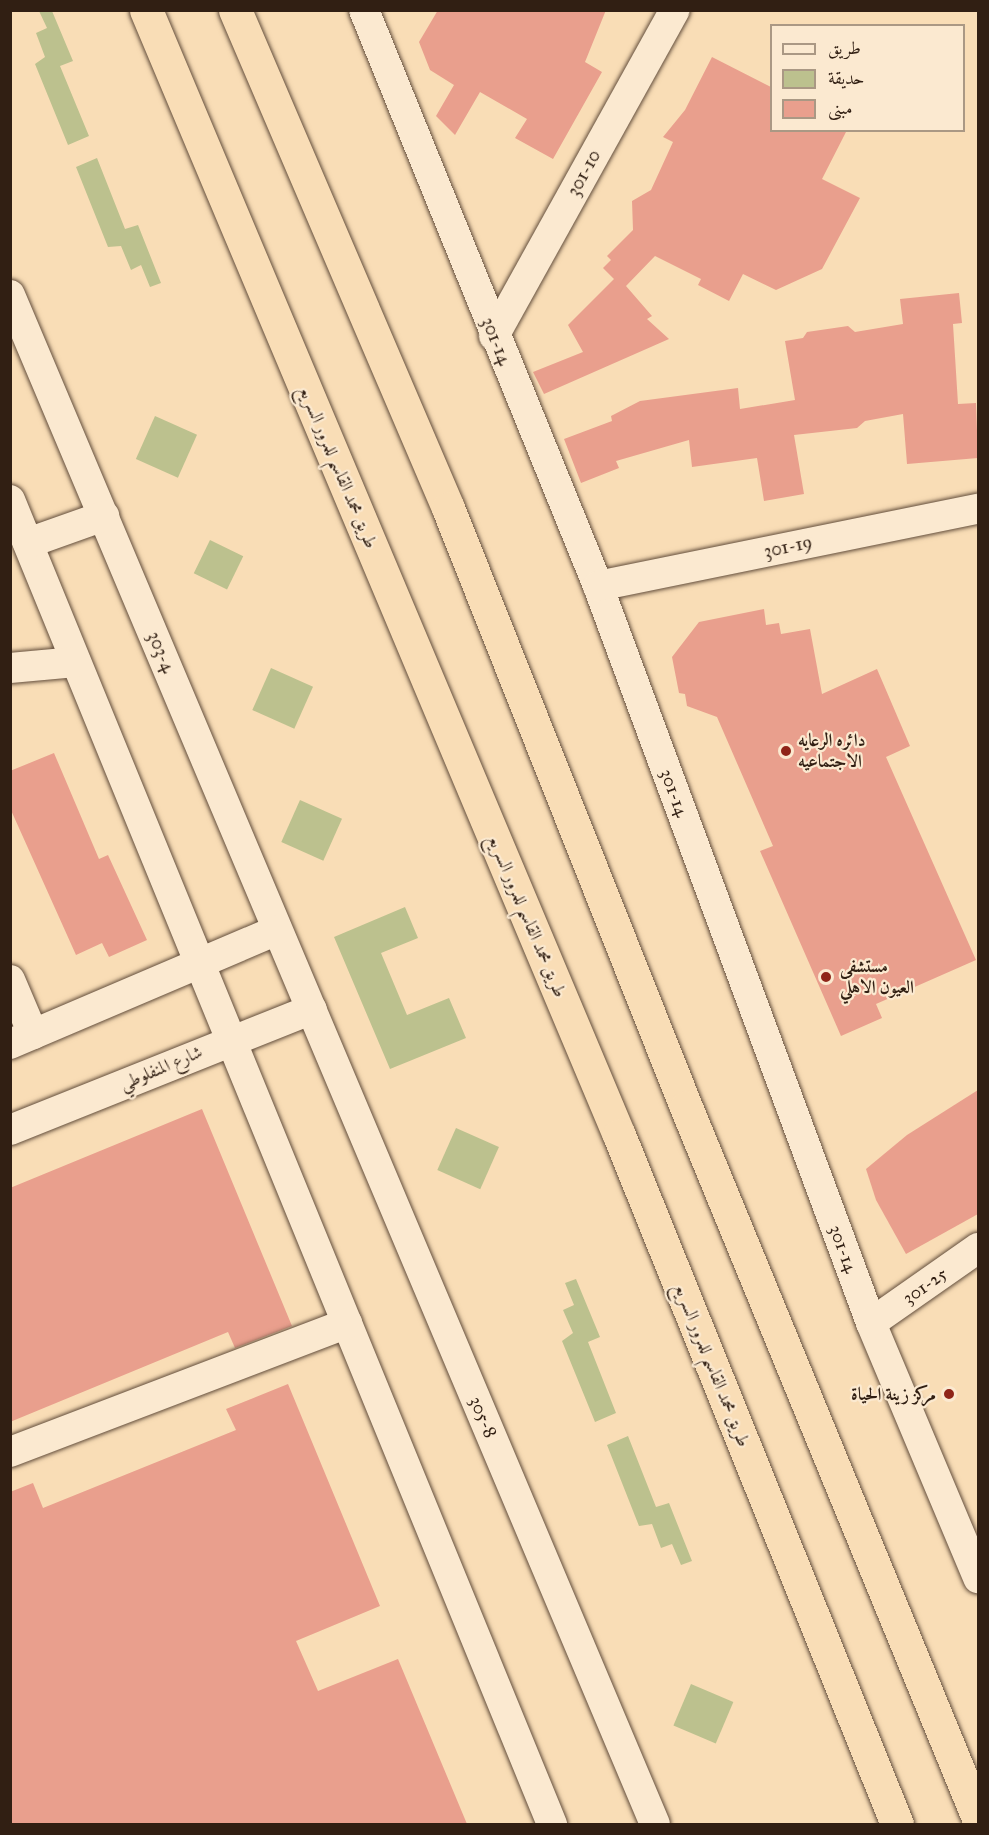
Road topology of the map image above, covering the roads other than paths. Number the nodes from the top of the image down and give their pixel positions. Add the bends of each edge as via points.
1 (146, 10) edge
2 (236, 10) edge
3 (364, 10) edge
4 (675, 10) edge
5 (10, 295) edge
6 (494, 336) junction
7 (10, 500) edge
8 (978, 509) edge
9 (104, 516) junction
10 (28, 543) junction
11 (598, 586) junction
12 (76, 662) junction
13 (10, 668) edge
14 (277, 930) junction
15 (199, 962) junction
16 (10, 980) edge
17 (312, 1009) junction
18 (22, 1039) edge
19 (231, 1039) junction
20 (10, 1130) edge
21 (978, 1248) edge
22 (347, 1323) junction
23 (871, 1323) junction
24 (10, 1452) edge
25 (978, 1578) edge
26 (978, 1818) edge
27 (552, 1824) edge
28 (655, 1824) edge
29 (897, 1824) edge

1 - 29 highway, طريق محمد القاسم للمرور السريع via 619,1135
2 - 26 highway via 448,508 686,1107
3 - 6 street, 301-14
4 - 6 street, 301-10
5 - 9 street, 303-4
6 - 11 street, 301-14
7 - 10 street
8 - 11 street, 301-19
9 - 10 street
9 - 14 street, 303-4
10 - 12 street
11 - 23 street, 301-14
12 - 13 street
12 - 15 street
14 - 15 street
14 - 17 street, 303-4
15 - 18 street
15 - 19 street
16 - 18 street
17 - 19 street, شارع المنفلوطي
17 - 28 street, 305-8
19 - 20 street, شارع المنفلوطي
19 - 22 street
21 - 23 street, 301-25
22 - 24 street
22 - 27 street
23 - 25 street, 301-14

